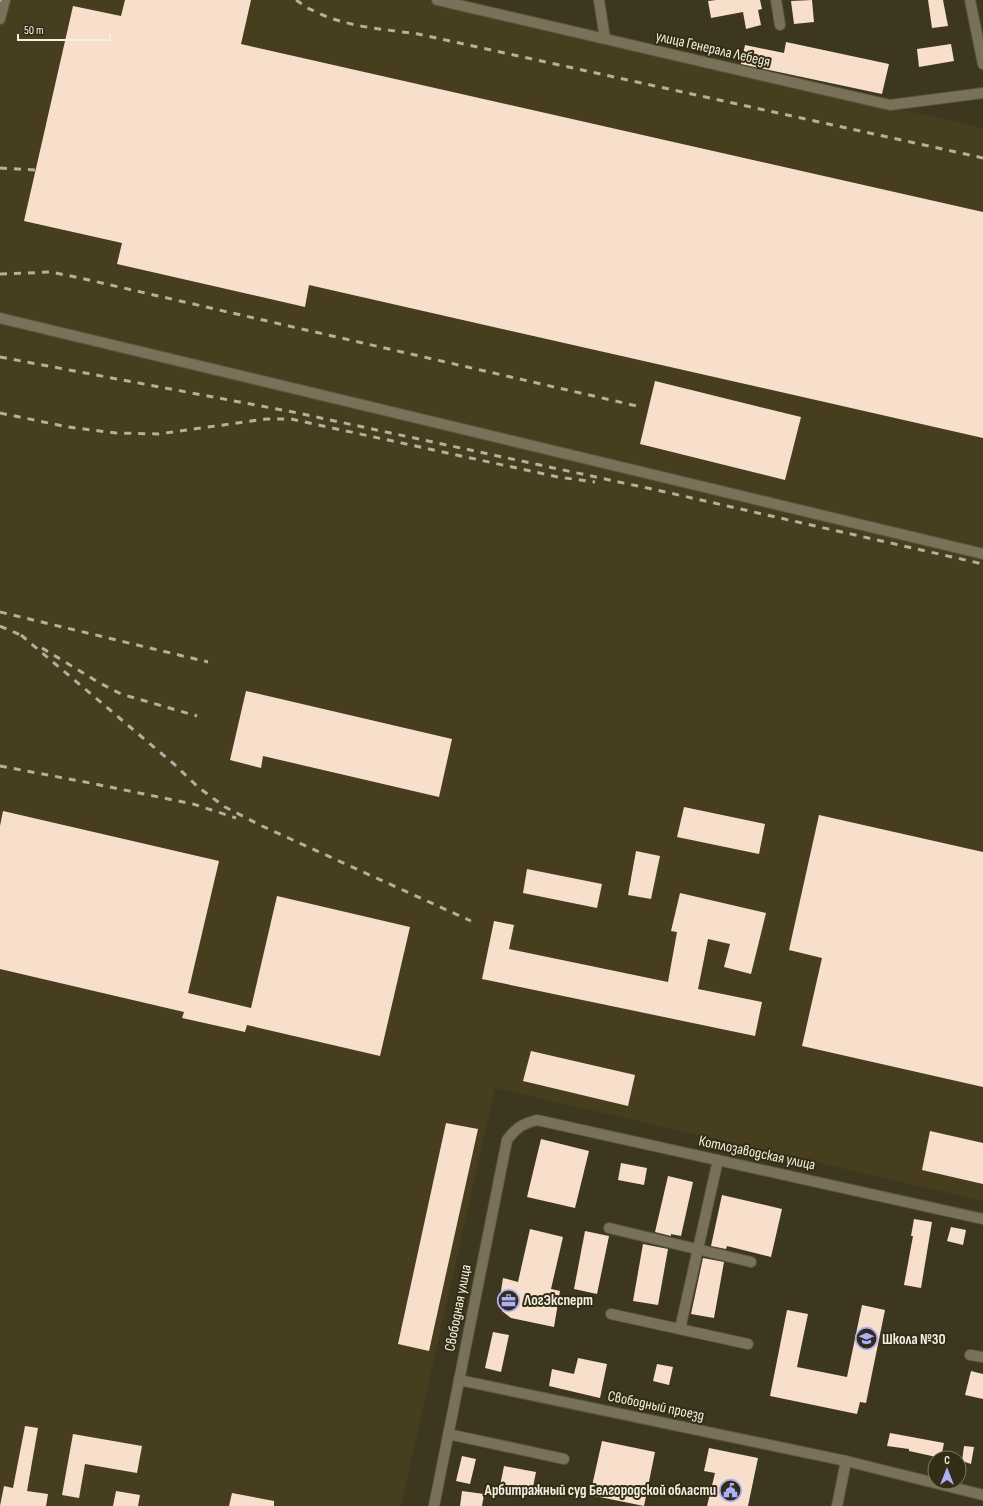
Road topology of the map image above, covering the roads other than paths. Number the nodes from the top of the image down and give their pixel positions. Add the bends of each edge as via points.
1 (5, 0) edge
2 (438, 0) edge
3 (599, 0) edge
4 (776, 0) edge
5 (970, 0) edge
6 (0, 18) edge
7 (780, 25) dead end
8 (605, 39) junction
9 (983, 64) edge
10 (983, 93) edge
11 (0, 318) edge
12 (983, 554) edge
13 (525, 1123) joint
14 (718, 1160) junction
15 (983, 1219) edge
16 (608, 1228) dead end
17 (698, 1249) junction
18 (751, 1262) dead end
19 (611, 1314) dead end
20 (680, 1329) junction
21 (748, 1344) dead end
22 (970, 1355) dead end
23 (983, 1358) edge
24 (459, 1380) junction
25 (448, 1434) junction
26 (564, 1459) dead end
27 (846, 1461) junction
28 (983, 1495) edge
29 (434, 1506) edge
30 (837, 1506) edge

1 - 6 street
2 - 8 street, улица Генерала Лебедя
3 - 8 street
4 - 7 street
5 - 9 street
8 - 10 street, улица Генерала Лебедя via 890,105
11 - 12 street
13 - 14 street, Котлозаводская улица via 537,1120
13 - 24 street, Свободная улица via 515,1129 508,1140
14 - 15 street, Котлозаводская улица
14 - 17 street
16 - 17 street
17 - 18 street
17 - 20 street
19 - 20 street
20 - 21 street
22 - 23 street
24 - 25 street, Свободная улица
24 - 27 street, Свободный проезд
25 - 26 street
25 - 29 street, Свободная улица
27 - 28 street, Свободный проезд
27 - 30 street

